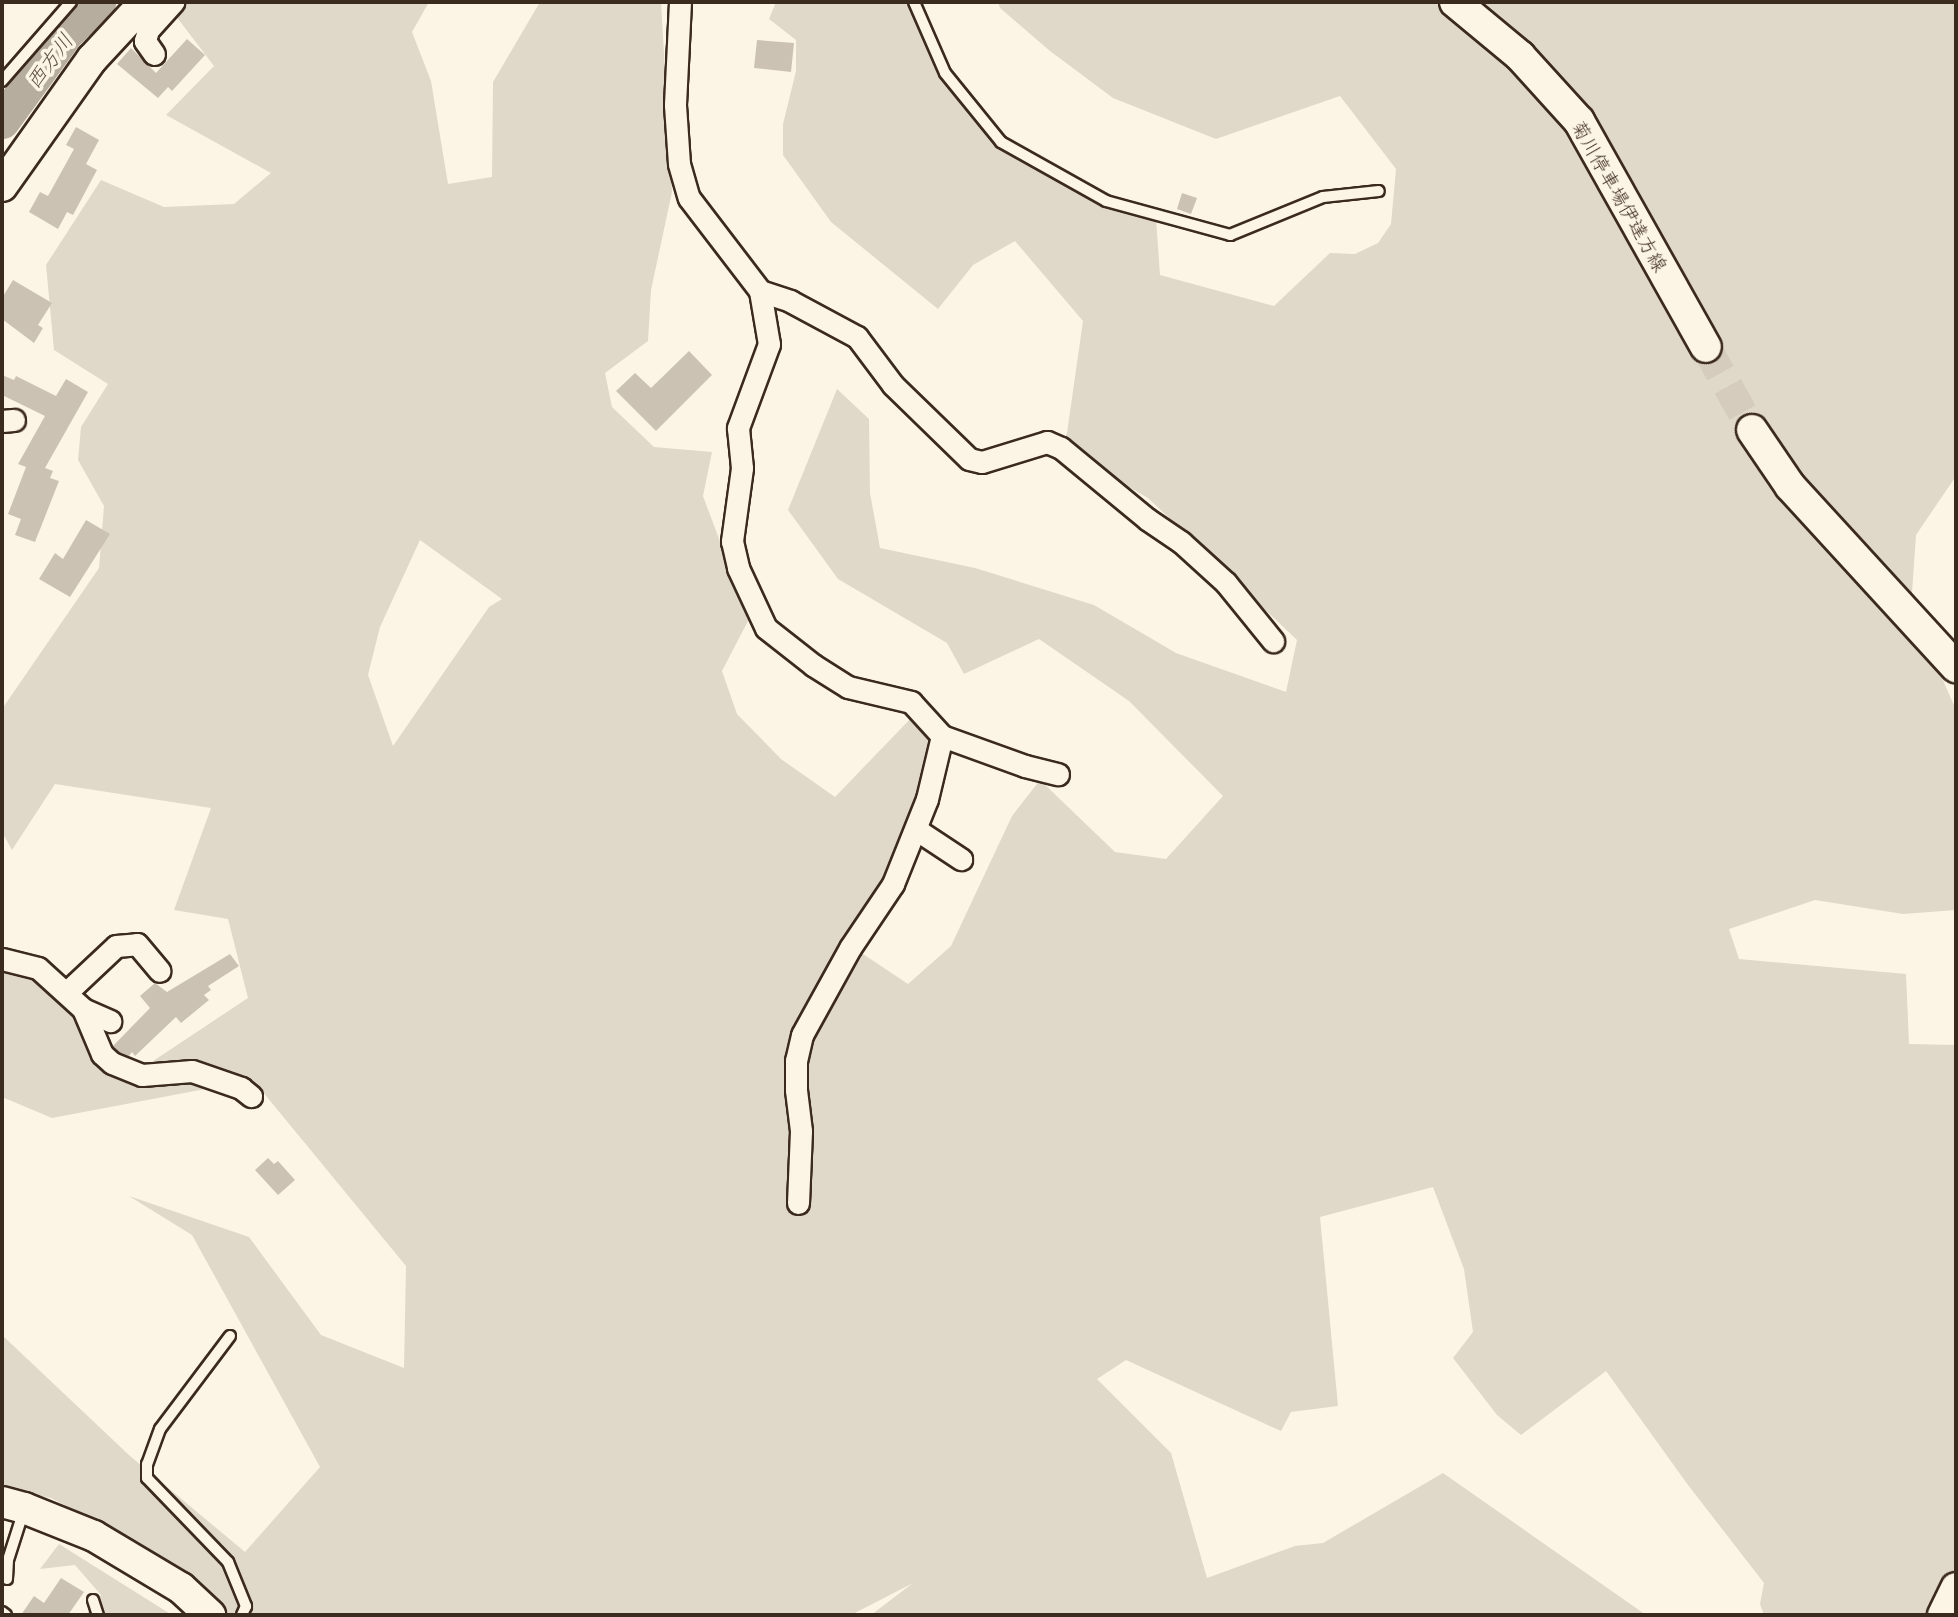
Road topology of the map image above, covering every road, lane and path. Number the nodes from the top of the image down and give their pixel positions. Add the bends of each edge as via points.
1 (71, 2) edge
2 (145, 2) edge
3 (173, 2) edge
4 (680, 2) edge
5 (914, 2) edge
6 (1455, 2) edge
7 (154, 54) dead end
8 (2, 81) edge
9 (2, 186) edge
10 (1379, 191) dead end
11 (760, 291) junction
12 (1706, 347) tunnel mouth
13 (1752, 430) tunnel mouth
14 (1273, 641) dead end
15 (1956, 667) edge
16 (942, 736) junction
17 (1058, 774) dead end
18 (917, 830) junction
19 (961, 859) dead end
20 (2, 959) edge
21 (160, 971) dead end
22 (67, 992) junction
23 (83, 1009) junction
24 (110, 1021) dead end
25 (251, 1096) dead end
26 (798, 1203) dead end
27 (230, 1336) dead end
28 (13, 1505) edge
29 (7, 1579) dead end
30 (1956, 1588) edge
31 (93, 1600) dead end
32 (98, 1615) edge
33 (210, 1615) edge
34 (242, 1615) edge
35 (1942, 1615) edge

1 - 8 lane
2 - 9 main road via 92,59
3 - 7 street via 148,30 145,41
4 - 11 street via 675,105 679,164 689,198
5 - 10 lane via 945,73 1001,142 1106,201 1230,235 1323,197
6 - 12 main road, 菊川停車場伊達方線 via 1520,56 1579,121
11 - 14 street via 790,301 857,337 893,385 969,459 982,462 1047,442 1061,448 1181,542 1226,583
11 - 16 street via 769,344 738,428 742,468 732,541 738,568 766,628 848,687 911,702
13 - 15 main road via 1790,486
16 - 17 street
16 - 18 street
18 - 19 street
18 - 26 street via 893,884 850,948 802,1035 796,1060 801,1131
20 - 22 street via 38,968
21 - 22 street via 137,944 116,946
22 - 23 street
23 - 24 street
23 - 25 street via 102,1054 112,1063 142,1074 192,1070
27 - 34 lane via 160,1429 147,1464 147,1478 228,1562 246,1606
28 - 29 lane
28 - 33 main road via 94,1536 181,1588
30 - 35 main road
31 - 32 lane

